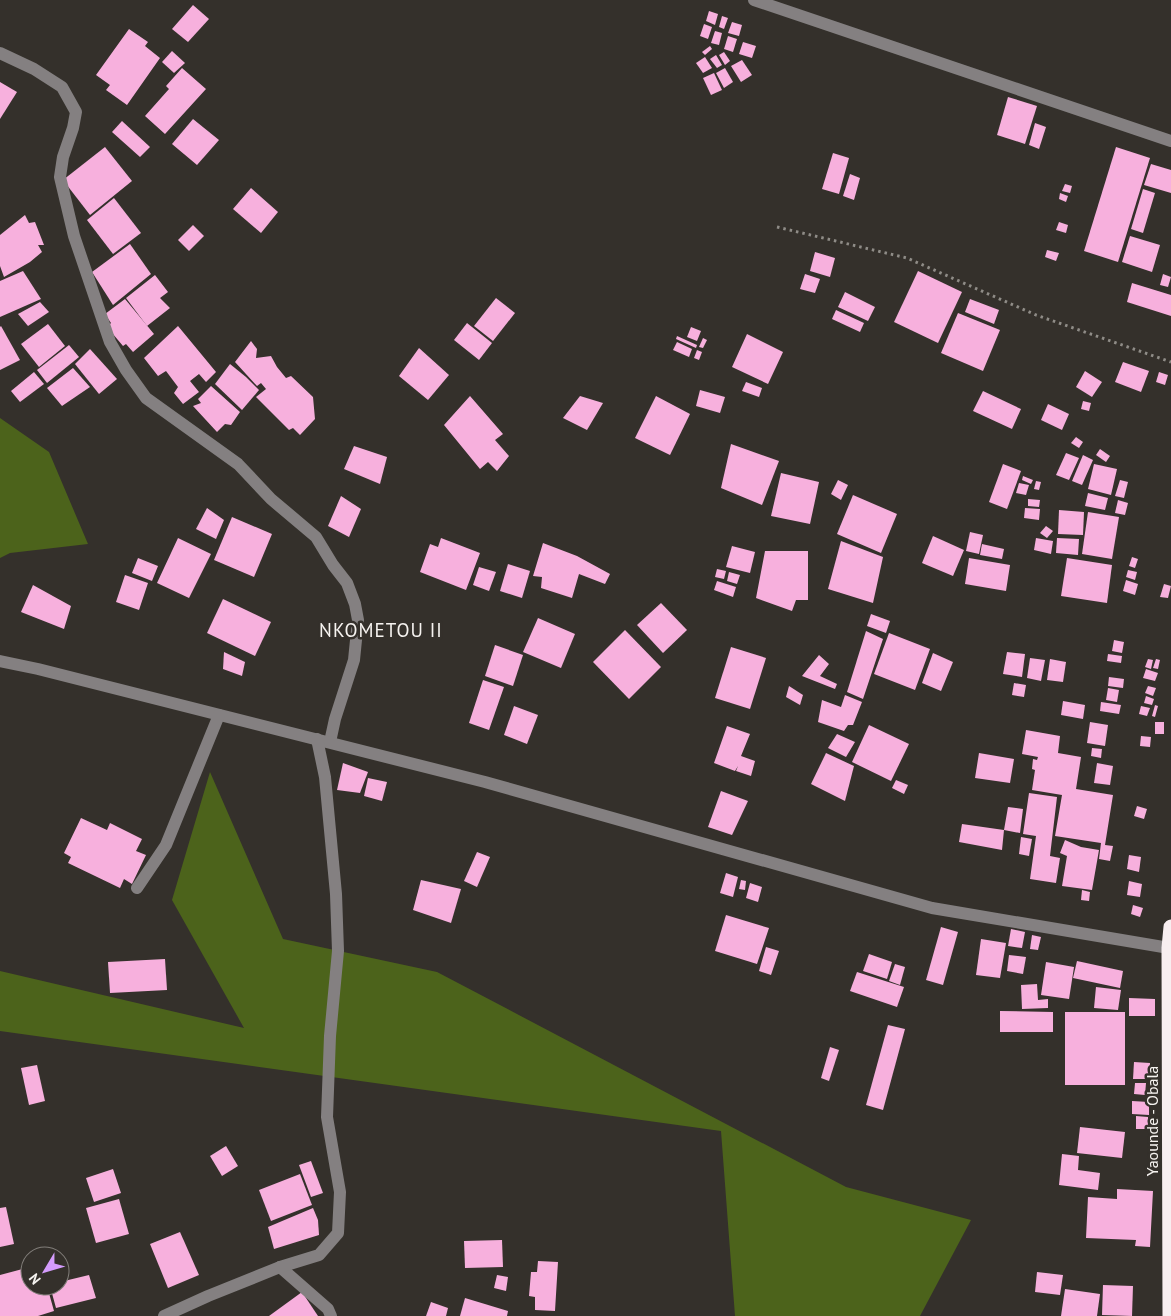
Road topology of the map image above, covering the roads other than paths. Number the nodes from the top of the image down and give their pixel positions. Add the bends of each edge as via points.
1 (754, 0) edge
2 (0, 54) edge
3 (1171, 141) edge
4 (0, 661) edge
5 (219, 715) junction
6 (317, 739) junction
7 (330, 742) junction
8 (137, 888) dead end
9 (1171, 927) edge
10 (1169, 948) junction
11 (1171, 1084) edge
12 (280, 1267) junction
13 (164, 1316) edge
14 (331, 1316) edge
15 (1170, 1316) edge

1 - 3 street
2 - 7 street via 34,69 62,87 76,112 60,177 74,236 110,342 126,370 146,398 238,464 271,500 316,536 332,565 347,583 358,620 355,652
4 - 5 street
5 - 6 street
5 - 8 street via 166,845
6 - 7 street
6 - 12 street via 325,777 336,894 338,952 327,1117 340,1192 338,1233 319,1255
7 - 10 street via 485,782 932,908
9 - 10 highway, Yaounde - Obala
10 - 11 highway, Yaounde - Obala
11 - 15 highway, Yaounde - Obala
12 - 13 street
12 - 14 street via 328,1309

